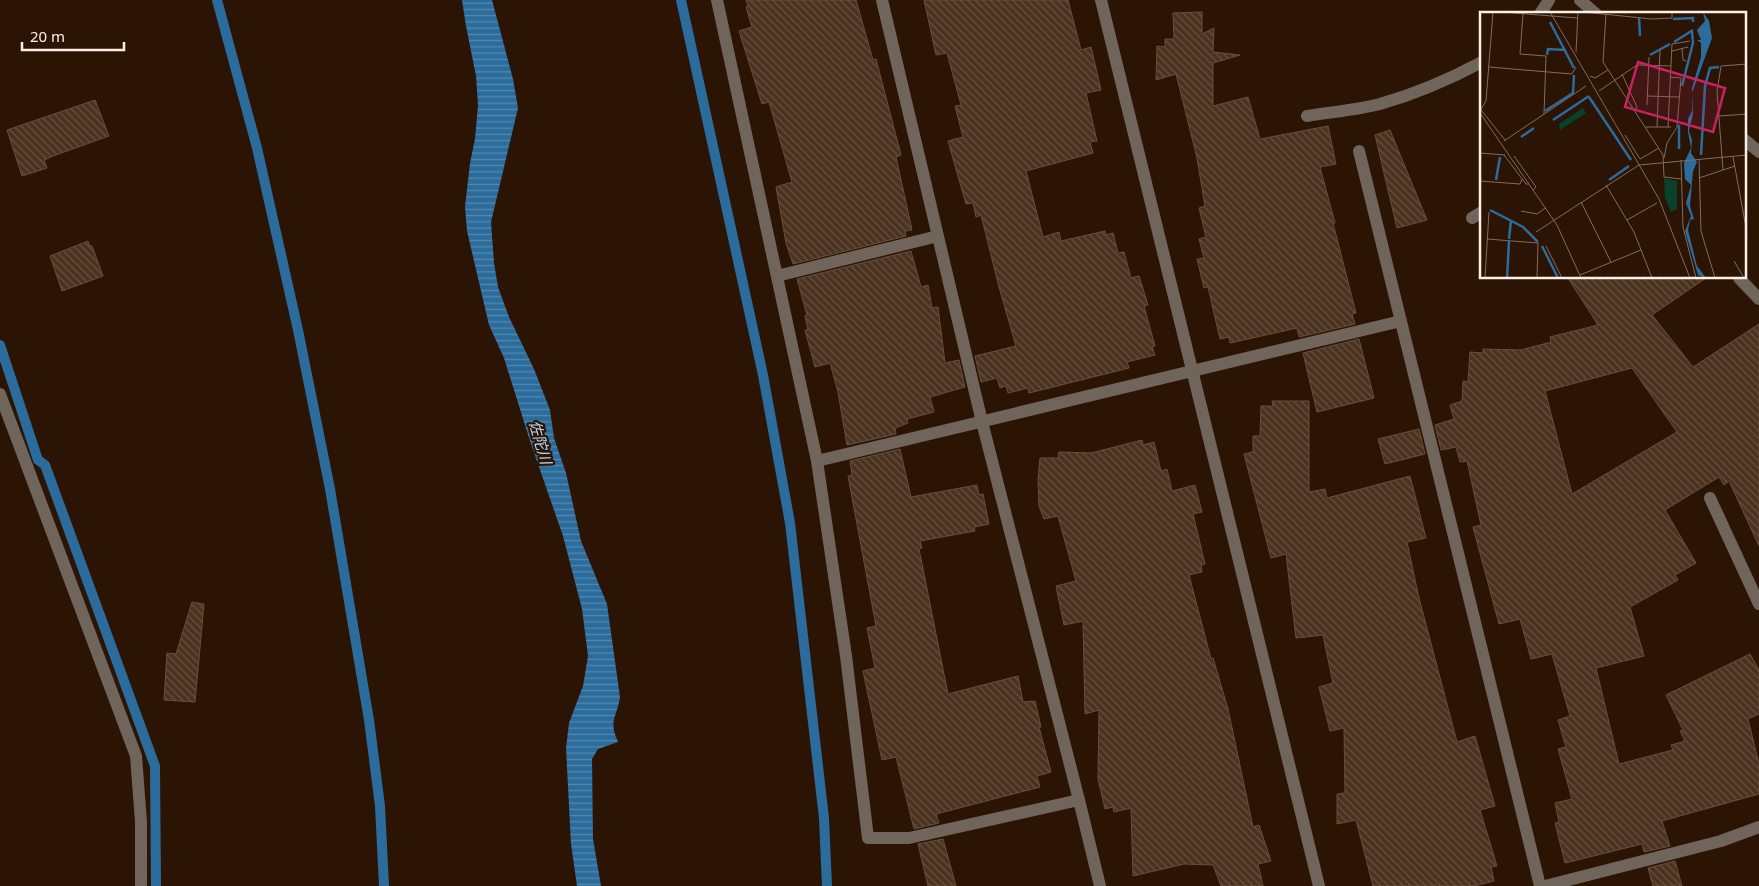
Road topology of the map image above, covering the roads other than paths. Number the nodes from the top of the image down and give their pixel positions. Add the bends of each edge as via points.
1 (717, 0) edge
2 (882, 0) edge
3 (1101, 0) edge
4 (1549, 0) edge
5 (1580, 0) edge
6 (1541, 12) edge
7 (1594, 12) edge
8 (1480, 63) edge
9 (1307, 116) dead end
10 (1746, 141) edge
11 (1359, 151) dead end
12 (1759, 152) edge
13 (938, 236) junction
14 (777, 276) junction
15 (1740, 279) edge
16 (1759, 299) edge
17 (1401, 322) junction
18 (1193, 371) junction
19 (0, 394) edge
20 (982, 422) junction
21 (817, 461) junction
22 (1710, 498) dead end
23 (1759, 604) edge
24 (1079, 800) junction
25 (1759, 828) edge
26 (141, 886) edge
27 (1100, 886) edge
28 (1319, 886) edge
29 (1540, 886) edge
30 (1545, 886) edge

1 - 14 street
2 - 13 street
3 - 18 street
4 - 6 street
5 - 7 street
8 - 9 street via 1380,104
10 - 12 street
11 - 17 street
13 - 14 street
13 - 20 street
14 - 21 street
15 - 16 street
17 - 18 street
17 - 29 street
18 - 20 street
18 - 28 street
19 - 26 street via 136,756
20 - 21 street
20 - 24 street
21 - 24 street via 846,656 868,838 909,838
22 - 23 street
24 - 27 street
25 - 30 street via 1721,841

